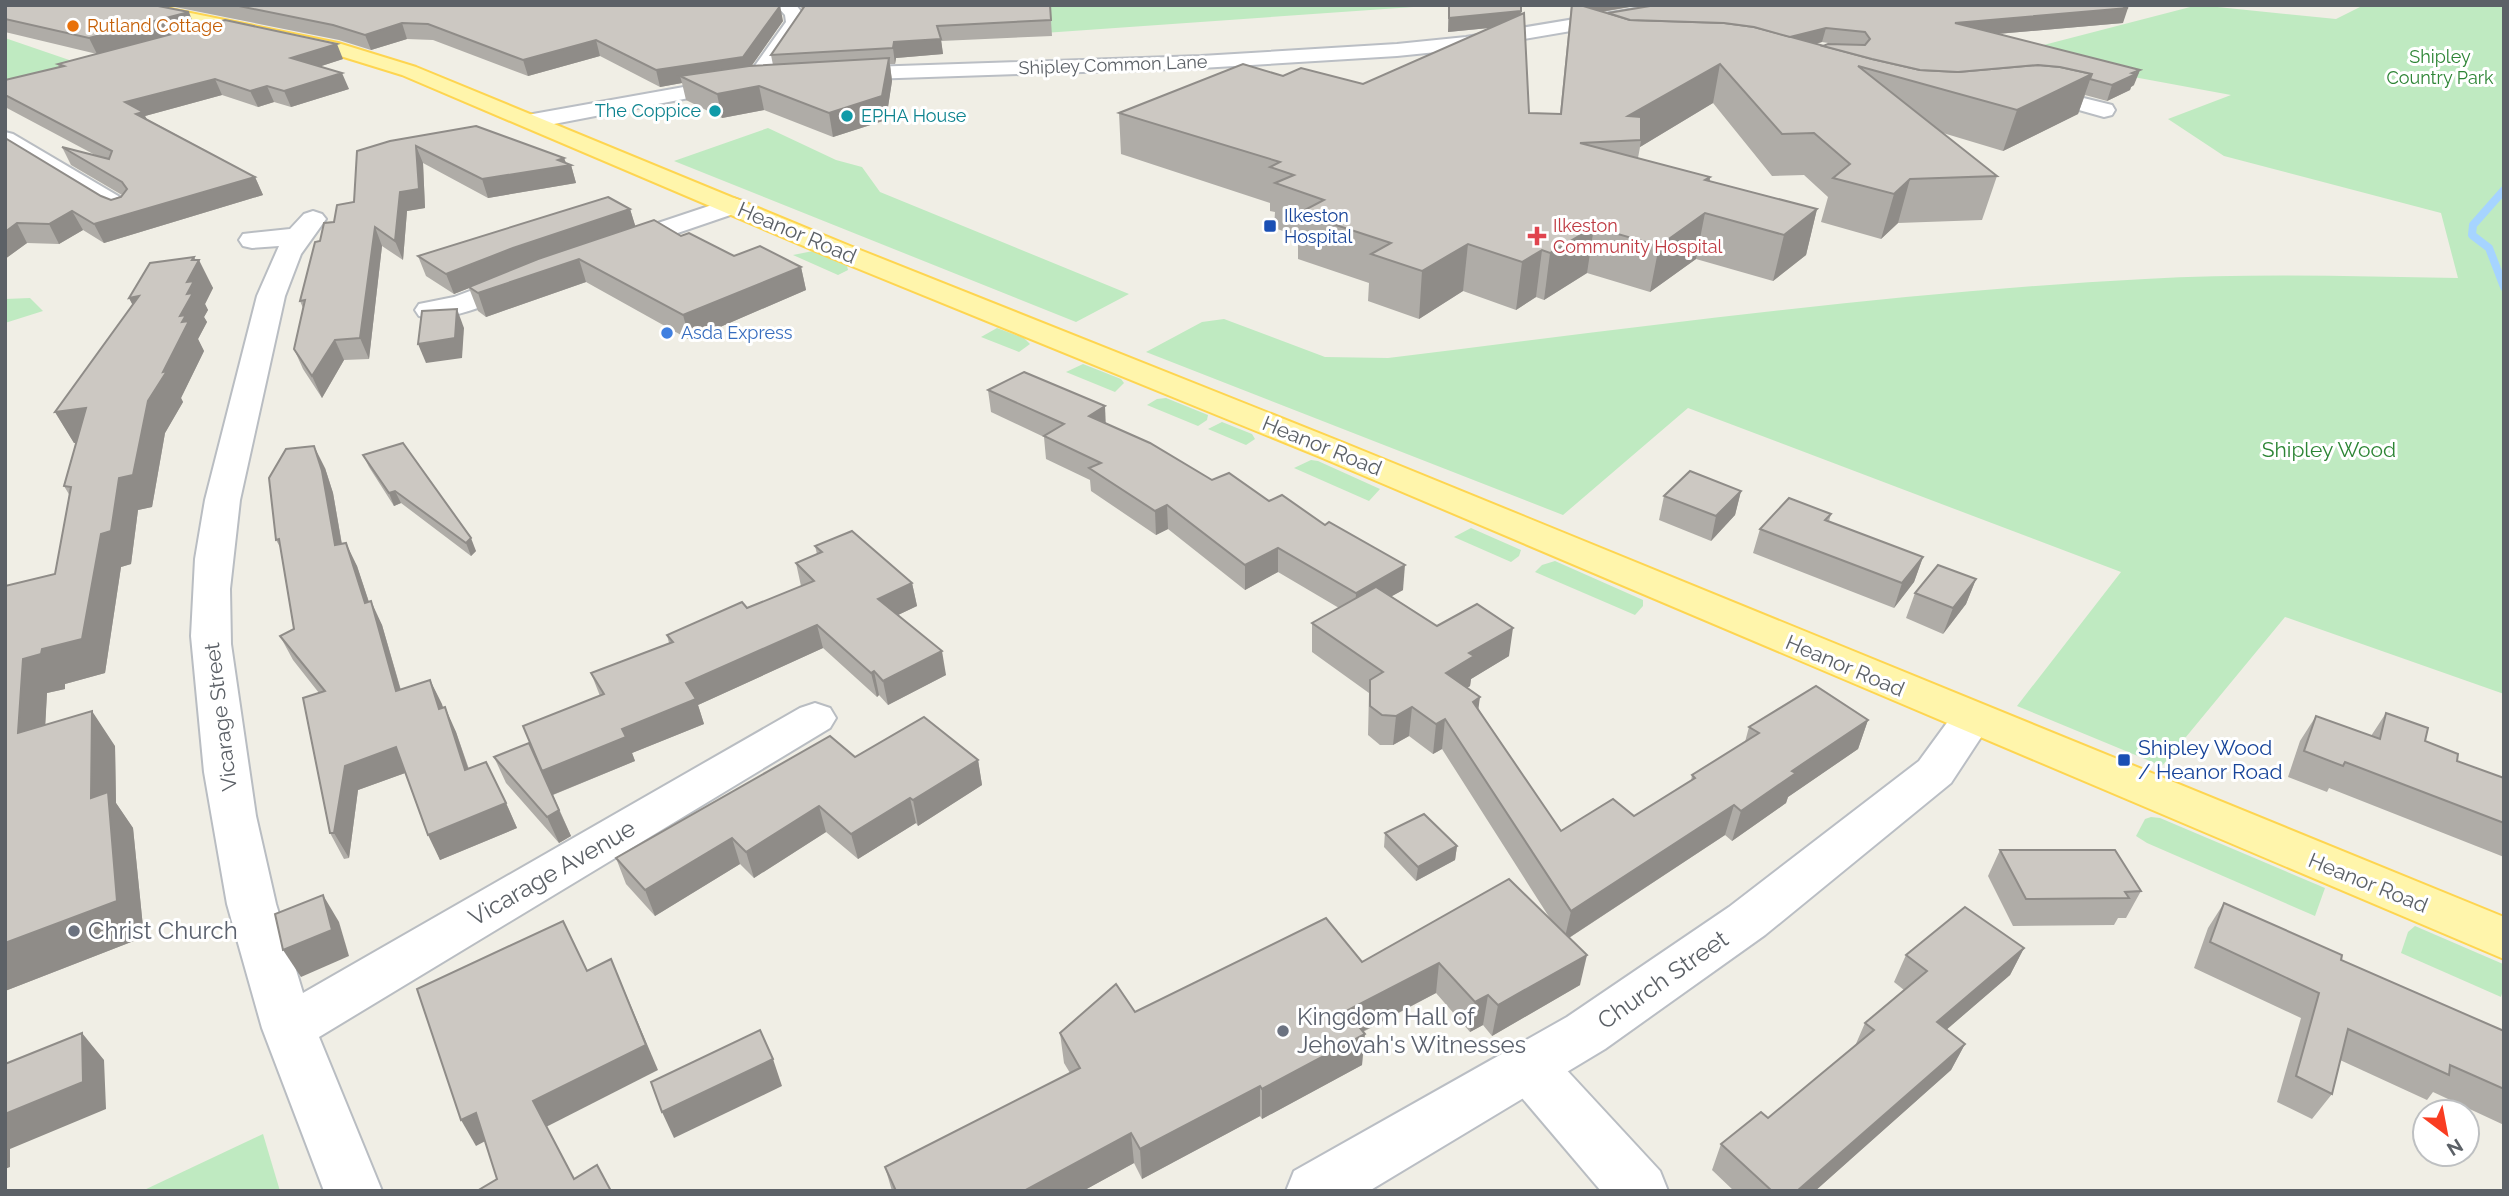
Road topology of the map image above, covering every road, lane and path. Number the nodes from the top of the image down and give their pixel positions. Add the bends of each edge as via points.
1 (123, 5) edge
2 (785, 5) edge
3 (1694, 5) edge
4 (231, 27) junction
5 (1561, 27) junction
6 (191, 37) edge
7 (1602, 43) edge
8 (818, 76) edge
9 (780, 79) edge
10 (754, 81) junction
11 (2010, 96) edge
12 (2104, 110) dead end
13 (533, 121) junction
14 (5, 139) edge
15 (119, 199) edge
16 (733, 206) junction
17 (252, 240) dead end
18 (594, 254) edge
19 (543, 271) edge
20 (429, 310) edge
21 (814, 717) dead end
22 (1972, 719) junction
23 (2504, 939) edge
24 (289, 1028) junction
25 (1530, 1068) junction
26 (353, 1191) edge
27 (1315, 1191) edge
28 (1639, 1191) edge

1 - 4 main road, Heanor Road
2 - 10 street via 794,14 794,22
3 - 5 street, Shipley Common Lane
4 - 6 street
4 - 13 main road, Heanor Road via 370,57
5 - 7 street
5 - 8 street, Shipley Common Lane via 1466,43 1294,57
9 - 10 street
10 - 13 street
11 - 12 street via 2057,94
13 - 16 main road, Heanor Road
14 - 15 street
16 - 18 street
16 - 22 main road, Heanor Road via 1345,455
17 - 24 street, Vicarage Street via 305,227 268,306 223,500 210,619 222,754 243,861
19 - 20 street via 461,303
21 - 24 street, Vicarage Avenue
22 - 23 main road, Heanor Road
22 - 25 street, Church Street via 1935,772 1794,886
24 - 26 street, Vicarage Street
25 - 27 street, Church Street
25 - 28 street

